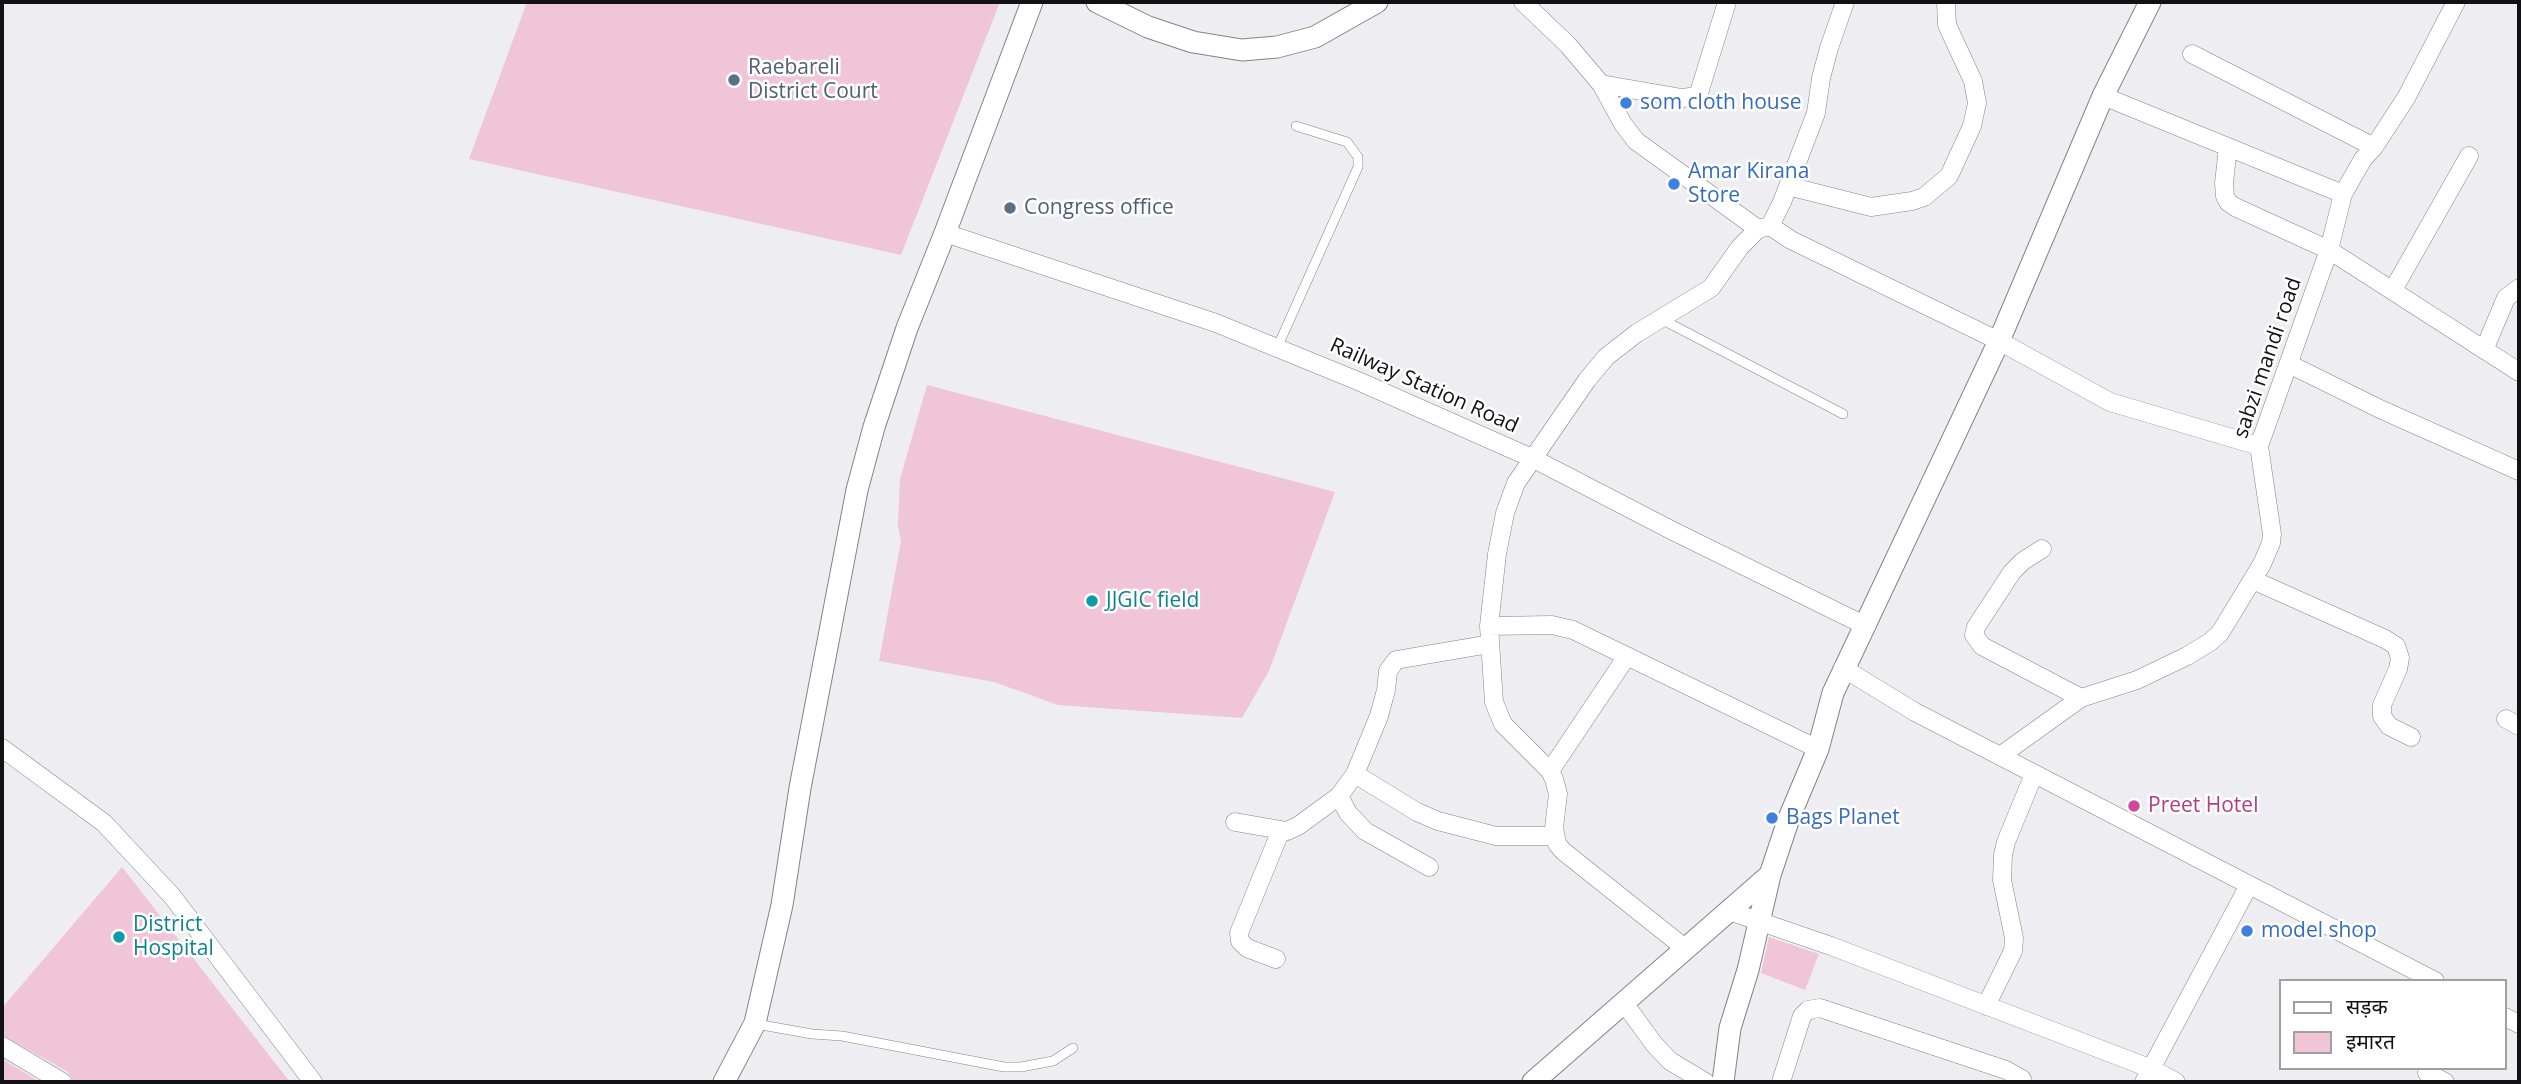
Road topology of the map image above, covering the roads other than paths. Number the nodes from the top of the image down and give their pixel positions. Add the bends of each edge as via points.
1 (1032, 2) edge
2 (1097, 2) edge
3 (1377, 2) edge
4 (1523, 2) edge
5 (1727, 2) edge
6 (1845, 2) edge
7 (1946, 2) edge
8 (2150, 2) edge
9 (2456, 2) edge
10 (2192, 54) dead end
11 (1601, 84) junction
12 (2103, 96) junction
13 (1296, 126) dead end
14 (2228, 147) junction
15 (2374, 147) junction
16 (2469, 156) dead end
17 (1788, 186) junction
18 (2343, 194) junction
19 (1764, 227) junction
20 (945, 233) junction
21 (2329, 250) junction
22 (2519, 288) edge
23 (2393, 290) junction
24 (1661, 319) junction
25 (1999, 341) junction
26 (1278, 348) junction
27 (2484, 349) junction
28 (2289, 363) junction
29 (2519, 372) edge
30 (1843, 414) dead end
31 (2259, 446) junction
32 (1534, 459) junction
33 (2519, 471) edge
34 (2042, 550) dead end
35 (2253, 580) junction
36 (1866, 626) junction
37 (1490, 635) junction
38 (1627, 656) junction
39 (1843, 668) junction
40 (2081, 698) junction
41 (2411, 737) dead end
42 (2, 748) edge
43 (1818, 749) junction
44 (2000, 756) junction
45 (1550, 771) junction
46 (1355, 774) junction
47 (2034, 774) junction
48 (1339, 796) junction
49 (1235, 822) dead end
50 (1281, 830) junction
51 (1555, 836) junction
52 (1429, 867) dead end
53 (1770, 875) junction
54 (2249, 885) junction
55 (1729, 911) junction
56 (1759, 920) junction
57 (1686, 949) junction
58 (1276, 959) dead end
59 (2431, 979) edge
60 (1624, 1003) junction
61 (1986, 1006) junction
62 (755, 1023) junction
63 (2, 1046) edge
64 (1073, 1048) dead end
65 (2427, 1073) dead end
66 (2148, 1076) edge
67 (62, 1082) edge
68 (313, 1082) edge
69 (724, 1082) edge
70 (1533, 1082) edge
71 (1705, 1082) edge
72 (1723, 1082) edge
73 (1781, 1082) edge
74 (2023, 1082) edge
75 (2176, 1082) edge
76 (2445, 1082) edge

1 - 20 street
2 - 3 street via 1171,35 1242,50 1315,37
4 - 11 street
5 - 11 street via 1698,96 1682,98
6 - 17 street via 1821,78 1816,113
7 - 17 street via 1947,25 1973,81 1977,103 1972,126 1949,176 1924,197 1871,207
8 - 12 street
9 - 15 street, sabzi mandi road via 2406,98
10 - 15 street
11 - 19 street via 1636,141
12 - 14 street
12 - 25 street
13 - 26 lane via 1347,142 1358,157 1358,167
14 - 18 street
14 - 21 street via 2224,183 2228,202
15 - 18 street, sabzi mandi road
16 - 23 street
17 - 19 street
18 - 21 street, sabzi mandi road
19 - 24 street via 1740,247 1711,288
19 - 25 street
20 - 26 street, Railway Station Road
20 - 62 street via 898,351 857,490 782,905
21 - 23 street
21 - 28 street, sabzi mandi road
22 - 27 street via 2506,298
23 - 27 street
24 - 30 lane
24 - 32 street via 1606,357
25 - 31 street via 2110,402
25 - 36 street
26 - 32 street, Railway Station Road
27 - 29 street
28 - 31 street, sabzi mandi road
28 - 33 street
31 - 35 street, sabzi mandi road via 2272,534
32 - 36 street, Railway Station Road
32 - 37 street via 1516,483 1506,513 1497,554
34 - 40 street via 2012,572 1974,635 1982,646
35 - 40 street, sabzi mandi road via 2220,633 2204,646 2137,680
35 - 41 street via 2396,646 2398,670 2382,705 2382,716 2389,726
36 - 39 street
37 - 38 street via 1552,625
37 - 45 street via 1494,702 1503,724
37 - 46 street via 1396,660 1388,671 1379,716
38 - 43 street
38 - 45 street
39 - 43 street
39 - 44 street
40 - 44 street, sabzi mandi road
42 - 68 street via 104,823 172,896
43 - 53 street
44 - 47 street
45 - 51 street via 1558,794
46 - 48 street
46 - 51 street via 1438,821 1496,836
47 - 54 street
47 - 61 street via 2002,862 2013,951
48 - 50 street via 1298,826
48 - 52 street via 1365,831
49 - 50 street
50 - 58 street via 1239,933 1247,948
51 - 57 street via 1563,851
53 - 55 street
53 - 56 street
54 - 59 street
54 - 66 street
55 - 56 street
55 - 57 street
56 - 61 street
56 - 72 street via 1730,1028
57 - 60 street
60 - 70 street
60 - 71 street via 1670,1061
61 - 66 street
62 - 64 lane via 1004,1066 1053,1061
62 - 69 street
63 - 67 street
65 - 76 street
66 - 75 street
73 - 74 street via 1802,1016 1820,1008 2006,1070

